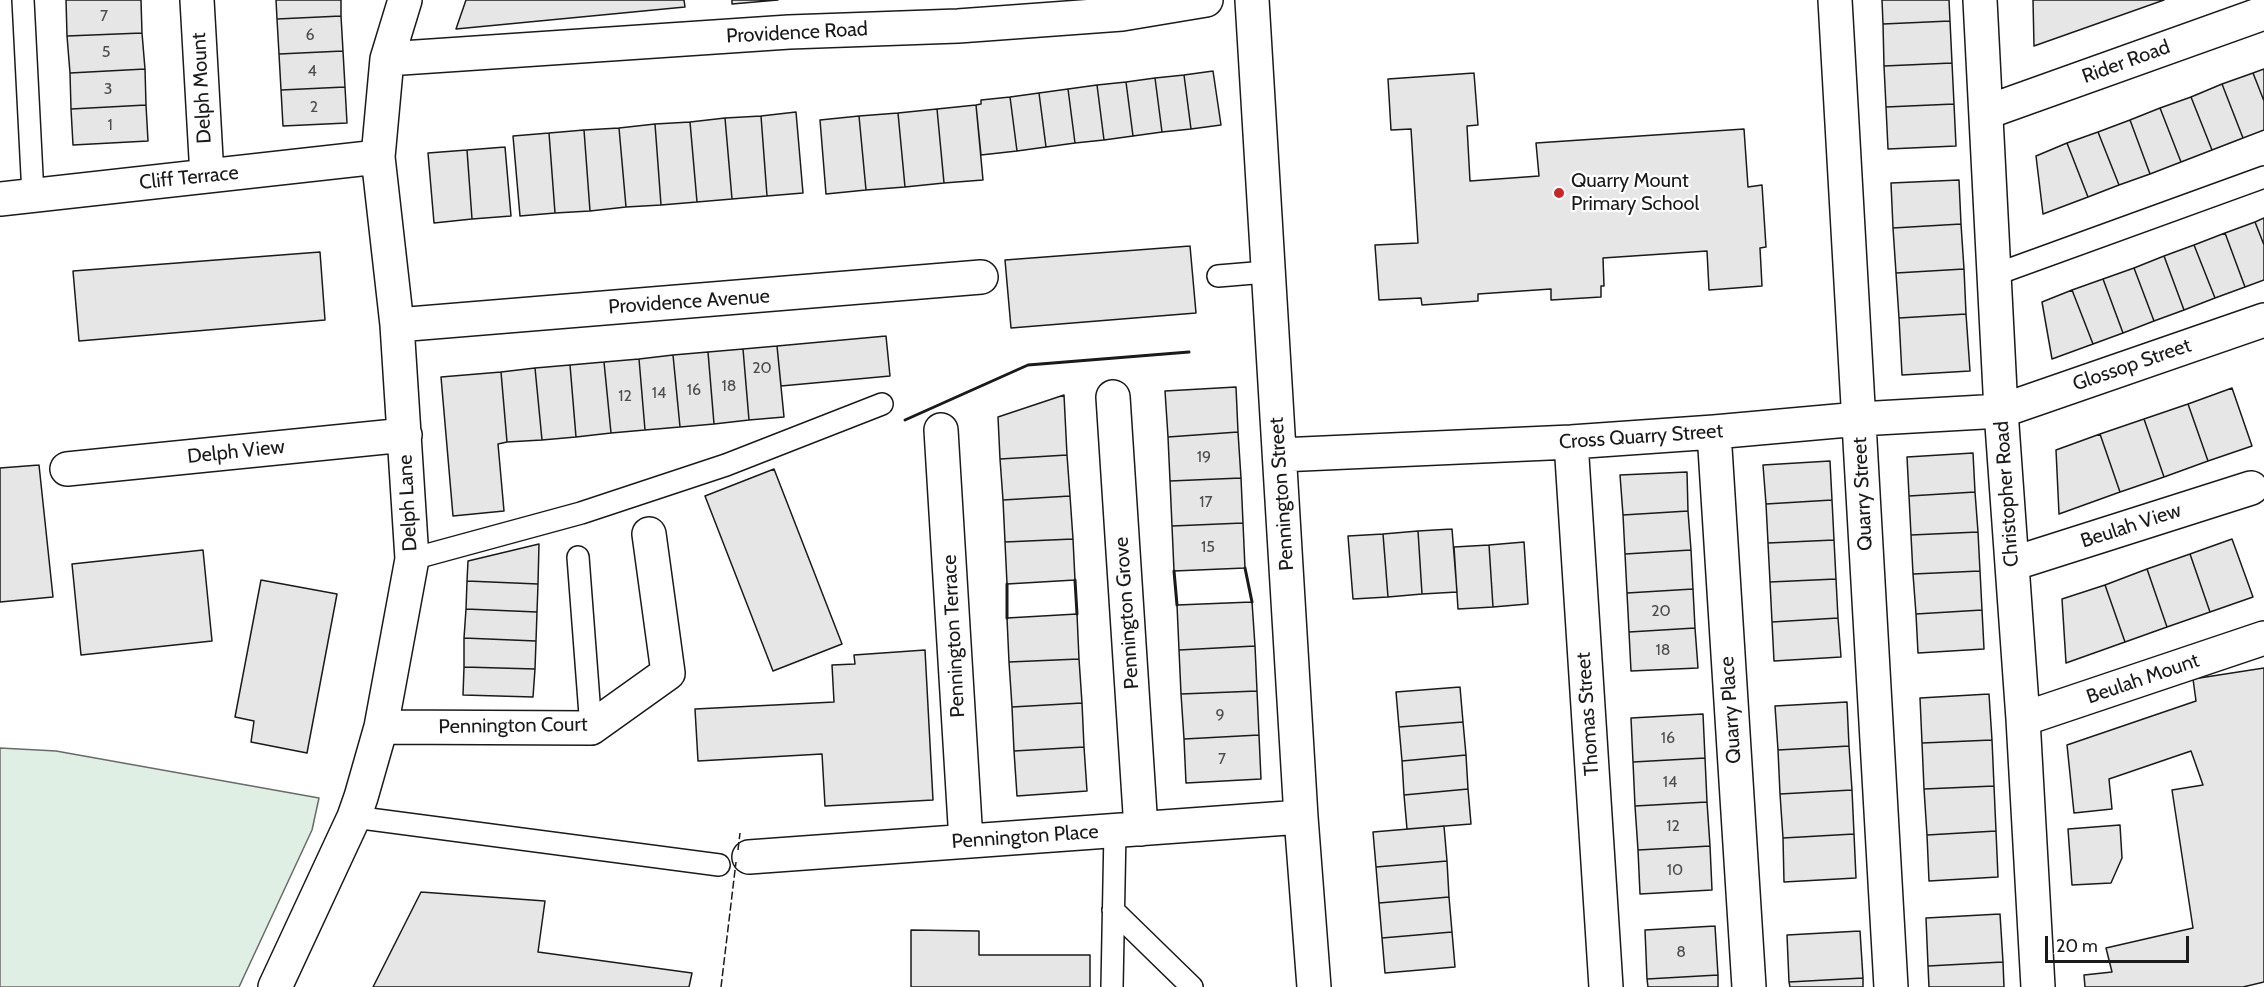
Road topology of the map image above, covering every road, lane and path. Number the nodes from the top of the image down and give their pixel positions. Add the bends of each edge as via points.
1 (23, 0) edge
2 (197, 0) edge
3 (405, 0) edge
4 (1206, 0) edge
5 (1251, 0) edge
6 (1835, 0) edge
7 (1980, 0) edge
8 (1122, 7) edge
9 (958, 13) edge
10 (2264, 13) edge
11 (387, 60) junction
12 (1987, 112) junction
13 (378, 157) junction
14 (207, 176) junction
15 (2264, 177) edge
16 (33, 195) junction
17 (0, 199) edge
18 (1266, 272) junction
19 (1994, 275) junction
20 (1218, 276) dead end
21 (981, 277) dead end
22 (2264, 320) edge
23 (397, 325) junction
24 (1113, 397) dead end
25 (882, 404) dead end
26 (2001, 411) junction
27 (1859, 419) junction
28 (942, 430) dead end
29 (1714, 432) junction
30 (405, 435) junction
31 (1571, 442) junction
32 (1280, 456) junction
33 (67, 469) dead end
34 (2250, 488) dead end
35 (649, 534) dead end
36 (578, 556) dead end
37 (412, 559) junction
38 (2012, 564) junction
39 (2264, 638) edge
40 (2023, 719) junction
41 (381, 727) junction
42 (591, 728) junction
43 (354, 817) junction
44 (1301, 817) junction
45 (1128, 830) junction
46 (966, 841) junction
47 (734, 861) joint
48 (1113, 910) junction
49 (276, 987) edge
50 (1112, 987) edge
51 (1192, 987) edge
52 (1314, 987) edge
53 (1606, 987) edge
54 (1749, 987) edge
55 (1891, 987) edge
56 (2038, 987) edge

1 - 16 lane
2 - 14 street, Delph Mount
3 - 11 street, Delph Lane
4 - 8 street, Providence Road
5 - 18 street, Pennington Street
6 - 27 street, Quarry Street
7 - 12 street, Christopher Road
8 - 9 street, Providence Road
9 - 11 street, Providence Road via 789,32
10 - 12 street, Rider Road
11 - 13 street, Delph Lane
12 - 19 street, Christopher Road
13 - 14 street, Cliff Terrace
13 - 23 street, Delph Lane
14 - 16 street, Cliff Terrace
15 - 19 lane
16 - 17 street, Cliff Terrace
18 - 20 lane
18 - 32 street, Pennington Street
19 - 26 street, Christopher Road
21 - 23 street, Providence Avenue
22 - 26 street, Glossop Street
23 - 30 street, Delph Lane
24 - 45 street, Pennington Grove
25 - 37 lane via 726,465 581,513
26 - 27 street, Cross Quarry Street
26 - 38 street, Christopher Road
27 - 29 street, Cross Quarry Street
27 - 55 street, Quarry Street
28 - 46 street, Pennington Terrace
29 - 31 street, Cross Quarry Street
29 - 54 street, Quarry Place
30 - 33 street, Delph View
30 - 37 street, Delph Lane
31 - 32 street, Cross Quarry Street
31 - 53 street, Thomas Street
32 - 44 street, Pennington Street
34 - 38 street, Beulah View
35 - 42 street, Pennington Court via 668,673
36 - 42 lane
37 - 41 street, Delph Lane
38 - 40 street, Christopher Road
39 - 40 street, Beulah Mount
40 - 56 street, Christopher Road
41 - 42 street, Pennington Court
41 - 43 street, Delph Lane
43 - 47 lane
43 - 49 street, Delph Lane
44 - 45 street, Pennington Place
44 - 52 street, Pennington Street
45 - 46 street, Pennington Place
45 - 48 lane
46 - 47 street, Pennington Place
48 - 50 lane
48 - 51 lane

